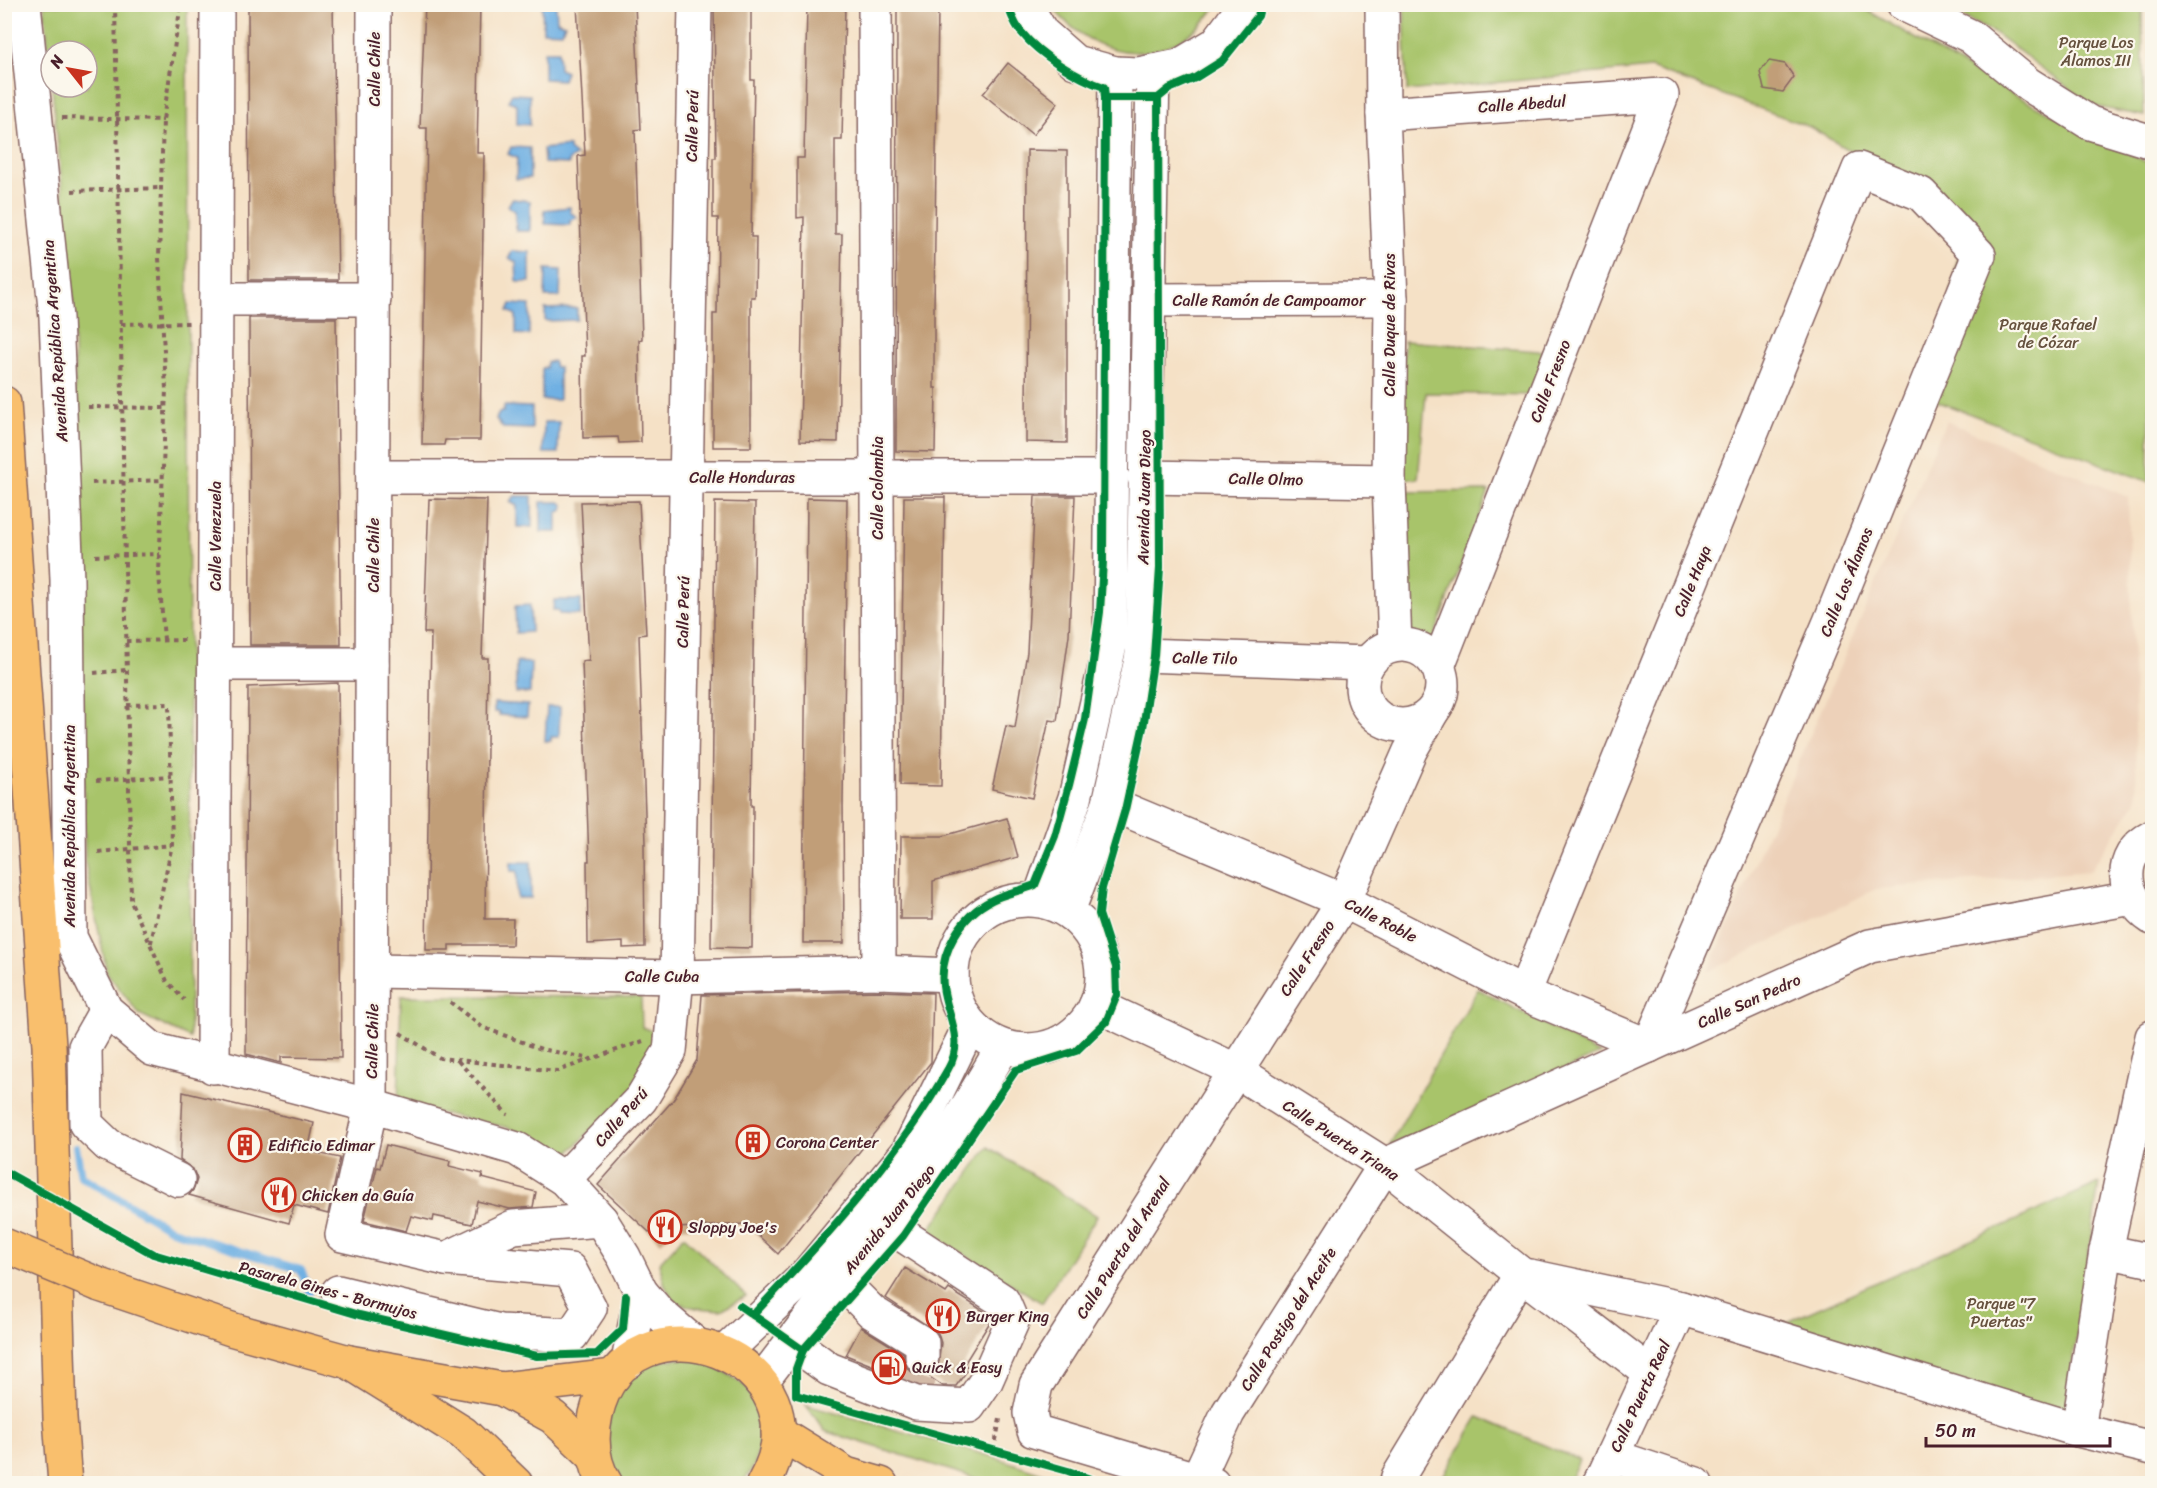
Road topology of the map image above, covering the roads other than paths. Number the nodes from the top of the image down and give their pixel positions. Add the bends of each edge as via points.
1 (24, 4) edge
2 (217, 4) edge
3 (374, 4) edge
4 (695, 4) edge
5 (875, 4) edge
6 (1025, 4) edge
7 (1246, 4) edge
8 (1382, 4) edge
9 (1903, 4) edge
10 (1153, 71) junction
11 (1115, 73) junction
12 (1662, 95) joint
13 (1383, 114) junction
14 (2152, 142) edge
15 (1859, 169) joint
16 (374, 299) junction
17 (1391, 299) junction
18 (1148, 300) junction
19 (216, 310) junction
20 (4, 403) edge
21 (373, 477) junction
22 (686, 477) junction
23 (876, 477) junction
24 (1111, 477) junction
25 (1144, 477) junction
26 (1389, 481) junction
27 (1395, 645) junction
28 (1142, 655) junction
29 (1268, 659) junction
30 (1368, 663) junction
31 (215, 664) junction
32 (372, 664) junction
33 (1438, 666) junction
34 (1364, 697) junction
35 (1432, 712) junction
36 (1109, 803) junction
37 (2152, 837) edge
38 (1344, 901) junction
39 (1053, 906) junction
40 (2142, 908) edge
41 (373, 971) junction
42 (879, 972) junction
43 (952, 975) junction
44 (677, 977) junction
45 (1524, 993) junction
46 (1096, 1005) junction
47 (106, 1010) junction
48 (970, 1025) junction
49 (2152, 1037) edge
50 (1649, 1046) junction
51 (1003, 1047) junction
52 (213, 1067) junction
53 (1235, 1070) junction
54 (2149, 1070) edge
55 (371, 1106) junction
56 (1385, 1165) junction
57 (564, 1179) junction
58 (178, 1180) dead end
59 (601, 1220) junction
60 (886, 1224) junction
61 (4, 1245) edge
62 (2106, 1251) junction
63 (446, 1259) junction
64 (2152, 1261) edge
65 (1521, 1274) junction
66 (840, 1280) junction
67 (338, 1292) dead end
68 (641, 1292) junction
69 (1681, 1308) junction
70 (694, 1343) junction
71 (803, 1350) dead end
72 (725, 1352) junction
73 (922, 1357) tunnel mouth
74 (350, 1362) junction
75 (621, 1369) junction
76 (1650, 1373) junction
77 (761, 1382) junction
78 (502, 1389) junction
79 (2078, 1430) junction
80 (778, 1432) junction
81 (2152, 1448) edge
82 (600, 1470) edge
83 (1605, 1470) edge
84 (1205, 1481) edge
85 (65, 1484) edge
86 (516, 1484) edge
87 (763, 1484) edge
88 (881, 1484) edge
89 (1396, 1484) edge
90 (1696, 1484) edge

1 - 47 street, Avenida República Argentina via 56,318 67,558 70,937
2 - 19 street, Calle Venezuela
3 - 16 street, Calle Chile
4 - 22 street, Calle Perú
5 - 23 street, Calle Colombia
6 - 11 street via 1042,33 1075,62
7 - 10 street via 1216,44 1179,66
8 - 13 street, Calle Duque de Rivas
9 - 14 street via 1970,36 2028,84 2090,123
10 - 11 street
10 - 18 street, Avenida Juan Diego
11 - 24 street, Avenida Juan Diego
12 - 13 street, Calle Abedul
12 - 33 street, Calle Fresno
13 - 17 street, Calle Duque de Rivas
15 - 45 street, Calle Haya
15 - 50 street, Calle Los Álamos via 1921,194 1979,255 1830,622
16 - 19 street
16 - 21 street, Calle Chile
17 - 18 street, Calle Ramón de Campoamor
17 - 26 street, Calle Duque de Rivas
18 - 25 street, Avenida Juan Diego
19 - 31 street, Calle Venezuela
20 - 85 main road via 49,1047
21 - 22 street, Calle Honduras
21 - 32 street, Calle Chile
22 - 23 street, Calle Honduras
22 - 44 street, Calle Perú
23 - 24 street, Calle Honduras
23 - 42 street, Calle Colombia
24 - 39 street, Avenida Juan Diego via 1110,645
25 - 26 street, Calle Olmo
25 - 28 street, Avenida Juan Diego
26 - 27 street, Calle Duque de Rivas
27 - 30 street
27 - 33 street via 1420,649
28 - 29 street, Calle Tilo
28 - 36 street, Avenida Juan Diego
29 - 30 street, Calle Tilo
29 - 34 street, Calle Tilo
30 - 34 street
31 - 32 street
31 - 52 street, Calle Venezuela
32 - 41 street, Calle Chile
33 - 35 street via 1442,690
34 - 35 street via 1378,717 1394,724 1411,724
35 - 38 street, Calle Fresno via 1410,752
36 - 38 street, Calle Roble
36 - 39 street, Avenida Juan Diego
37 - 40 street via 2133,853 2127,868 2127,884
38 - 45 street, Calle Roble
38 - 53 street, Calle Fresno
39 - 43 street via 1007,902 984,914 962,937
39 - 46 street via 1084,925 1098,950 1103,980
40 - 50 street, Calle San Pedro via 1870,946
41 - 44 street, Calle Cuba
41 - 55 street, Calle Chile
42 - 43 street, Calle Cuba
42 - 44 street, Calle Cuba
43 - 48 street via 958,1004
44 - 57 street, Calle Perú via 670,1051 641,1099
45 - 50 street, Calle Roble
46 - 51 street via 1083,1025 1063,1042 1042,1049
46 - 53 street, Calle Puerta Triana
47 - 52 street, Avenida República Argentina via 152,1049
47 - 58 street via 85,1047 87,1124 108,1145
48 - 51 street
48 - 72 street, Avenida Juan Diego via 907,1153 806,1275
49 - 54 street
50 - 56 street, Calle San Pedro
51 - 60 street, Avenida Juan Diego via 929,1172
52 - 55 street, Avenida República Argentina
53 - 56 street, Calle Puerta Triana
53 - 84 street, Calle Puerta del Arenal via 1036,1385 1030,1413 1034,1431
54 - 62 street
55 - 57 street, Avenida República Argentina via 518,1149
55 - 63 street, Calle Chile via 342,1234
56 - 65 street, Calle Puerta Triana
56 - 84 street, Calle Postigo del Aceite via 1228,1413
57 - 59 street, Avenida República Argentina
59 - 63 street via 513,1227
59 - 68 street, Avenida República Argentina
60 - 66 street, Avenida Juan Diego
60 - 71 street via 1003,1301 1012,1322 986,1381 969,1406 916,1403 829,1369
61 - 74 main road, bridge via 100,1285 234,1330
62 - 64 street
62 - 79 street
63 - 67 street via 570,1270 590,1308 572,1335 500,1332
65 - 69 street
65 - 76 street, Calle Puerta Triana
65 - 89 street
66 - 73 street via 872,1312 922,1343
66 - 77 street, Avenida Juan Diego
68 - 70 street, Avenida República Argentina
68 - 75 street
69 - 76 street, Calle Puerta Real
69 - 79 street
70 - 72 main road
70 - 75 main road via 648,1350
72 - 77 main road
74 - 78 main road
74 - 86 main road via 463,1433
75 - 78 main road
75 - 82 main road via 599,1400 593,1428
76 - 83 street, Calle Puerta Real
77 - 80 main road via 773,1406
78 - 82 main road via 553,1417
79 - 81 street
80 - 87 main road via 772,1467
80 - 88 main road via 846,1474
83 - 90 street

